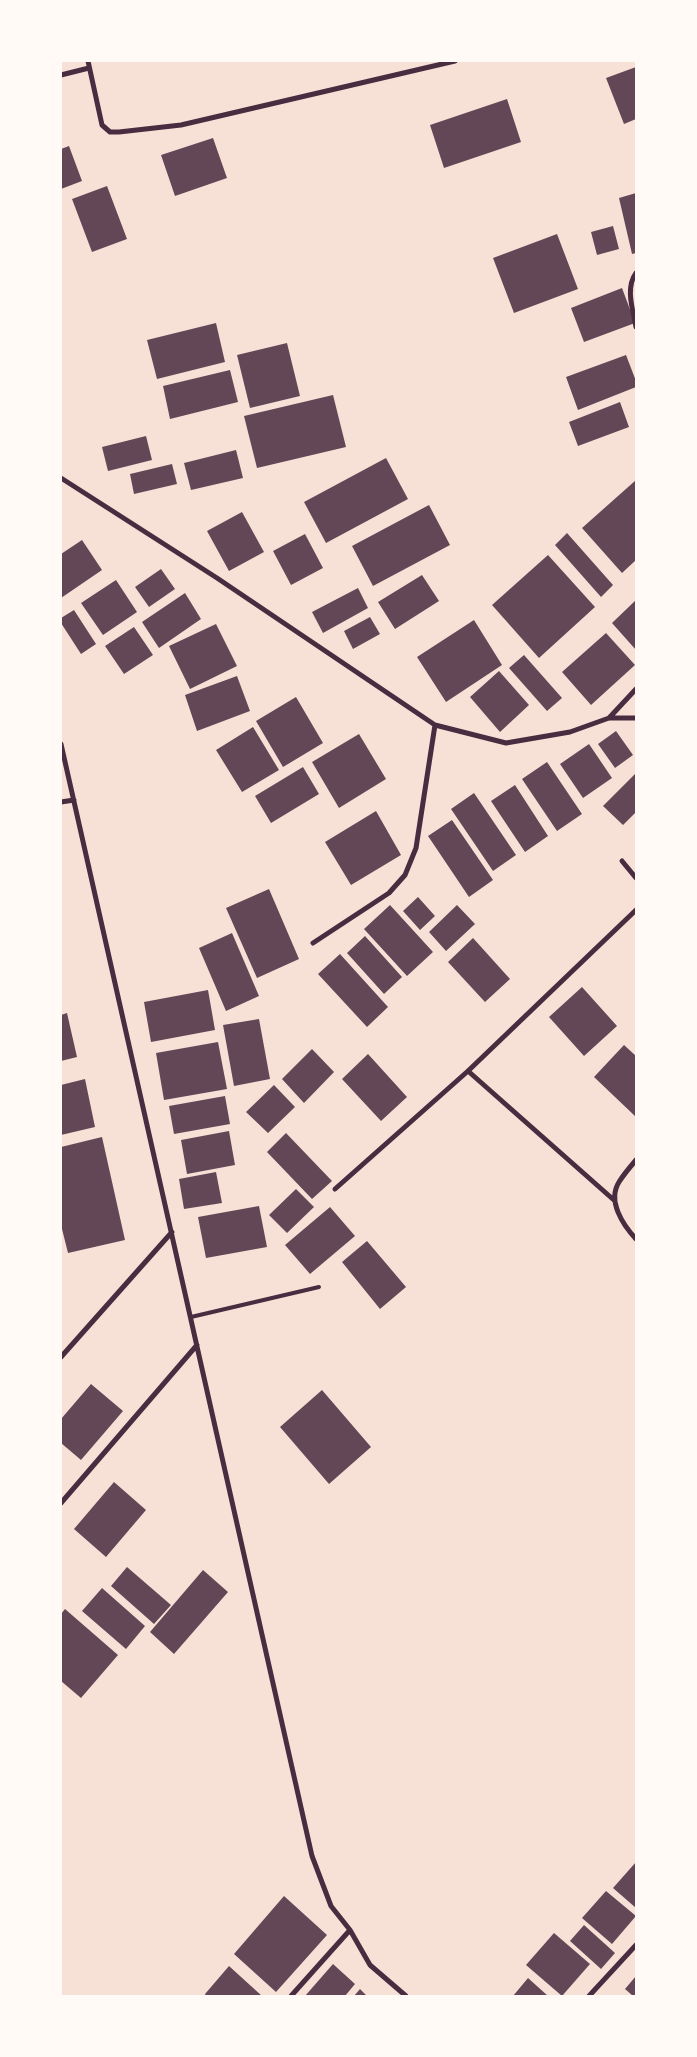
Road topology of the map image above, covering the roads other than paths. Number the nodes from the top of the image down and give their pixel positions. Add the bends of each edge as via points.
1 (88, 61) edge
2 (455, 61) edge
3 (89, 68) junction
4 (61, 75) edge
5 (636, 273) edge
6 (636, 327) edge
7 (61, 478) edge
8 (636, 689) edge
9 (608, 718) junction
10 (636, 718) edge
11 (435, 725) junction
12 (61, 744) edge
13 (74, 800) junction
14 (61, 802) edge
15 (622, 861) dead end
16 (636, 878) edge
17 (636, 910) edge
18 (313, 943) dead end
19 (468, 1071) junction
20 (636, 1160) edge
21 (335, 1189) dead end
22 (615, 1201) junction
23 (172, 1232) junction
24 (636, 1239) edge
25 (319, 1287) dead end
26 (191, 1318) junction
27 (197, 1345) junction
28 (61, 1357) edge
29 (61, 1503) edge
30 (350, 1930) junction
31 (636, 1945) edge
32 (291, 1996) edge
33 (406, 1996) edge
34 (589, 1996) edge

1 - 3 street
2 - 3 street via 181,125 119,132 110,132 102,124
3 - 4 street
5 - 6 street via 630,290
7 - 11 street via 217,578
8 - 9 street
9 - 10 street
9 - 11 street via 570,732 506,744
11 - 18 street via 416,848 405,875 389,893
12 - 13 street
13 - 14 street
13 - 23 street
15 - 16 street
17 - 19 street
19 - 21 street
19 - 22 street
20 - 22 street via 617,1184
22 - 24 street via 620,1218
23 - 26 street
23 - 28 street
25 - 26 lane
26 - 27 street
27 - 29 street
27 - 30 street via 312,1856 331,1906
30 - 32 street
30 - 33 street via 370,1965
31 - 34 street

